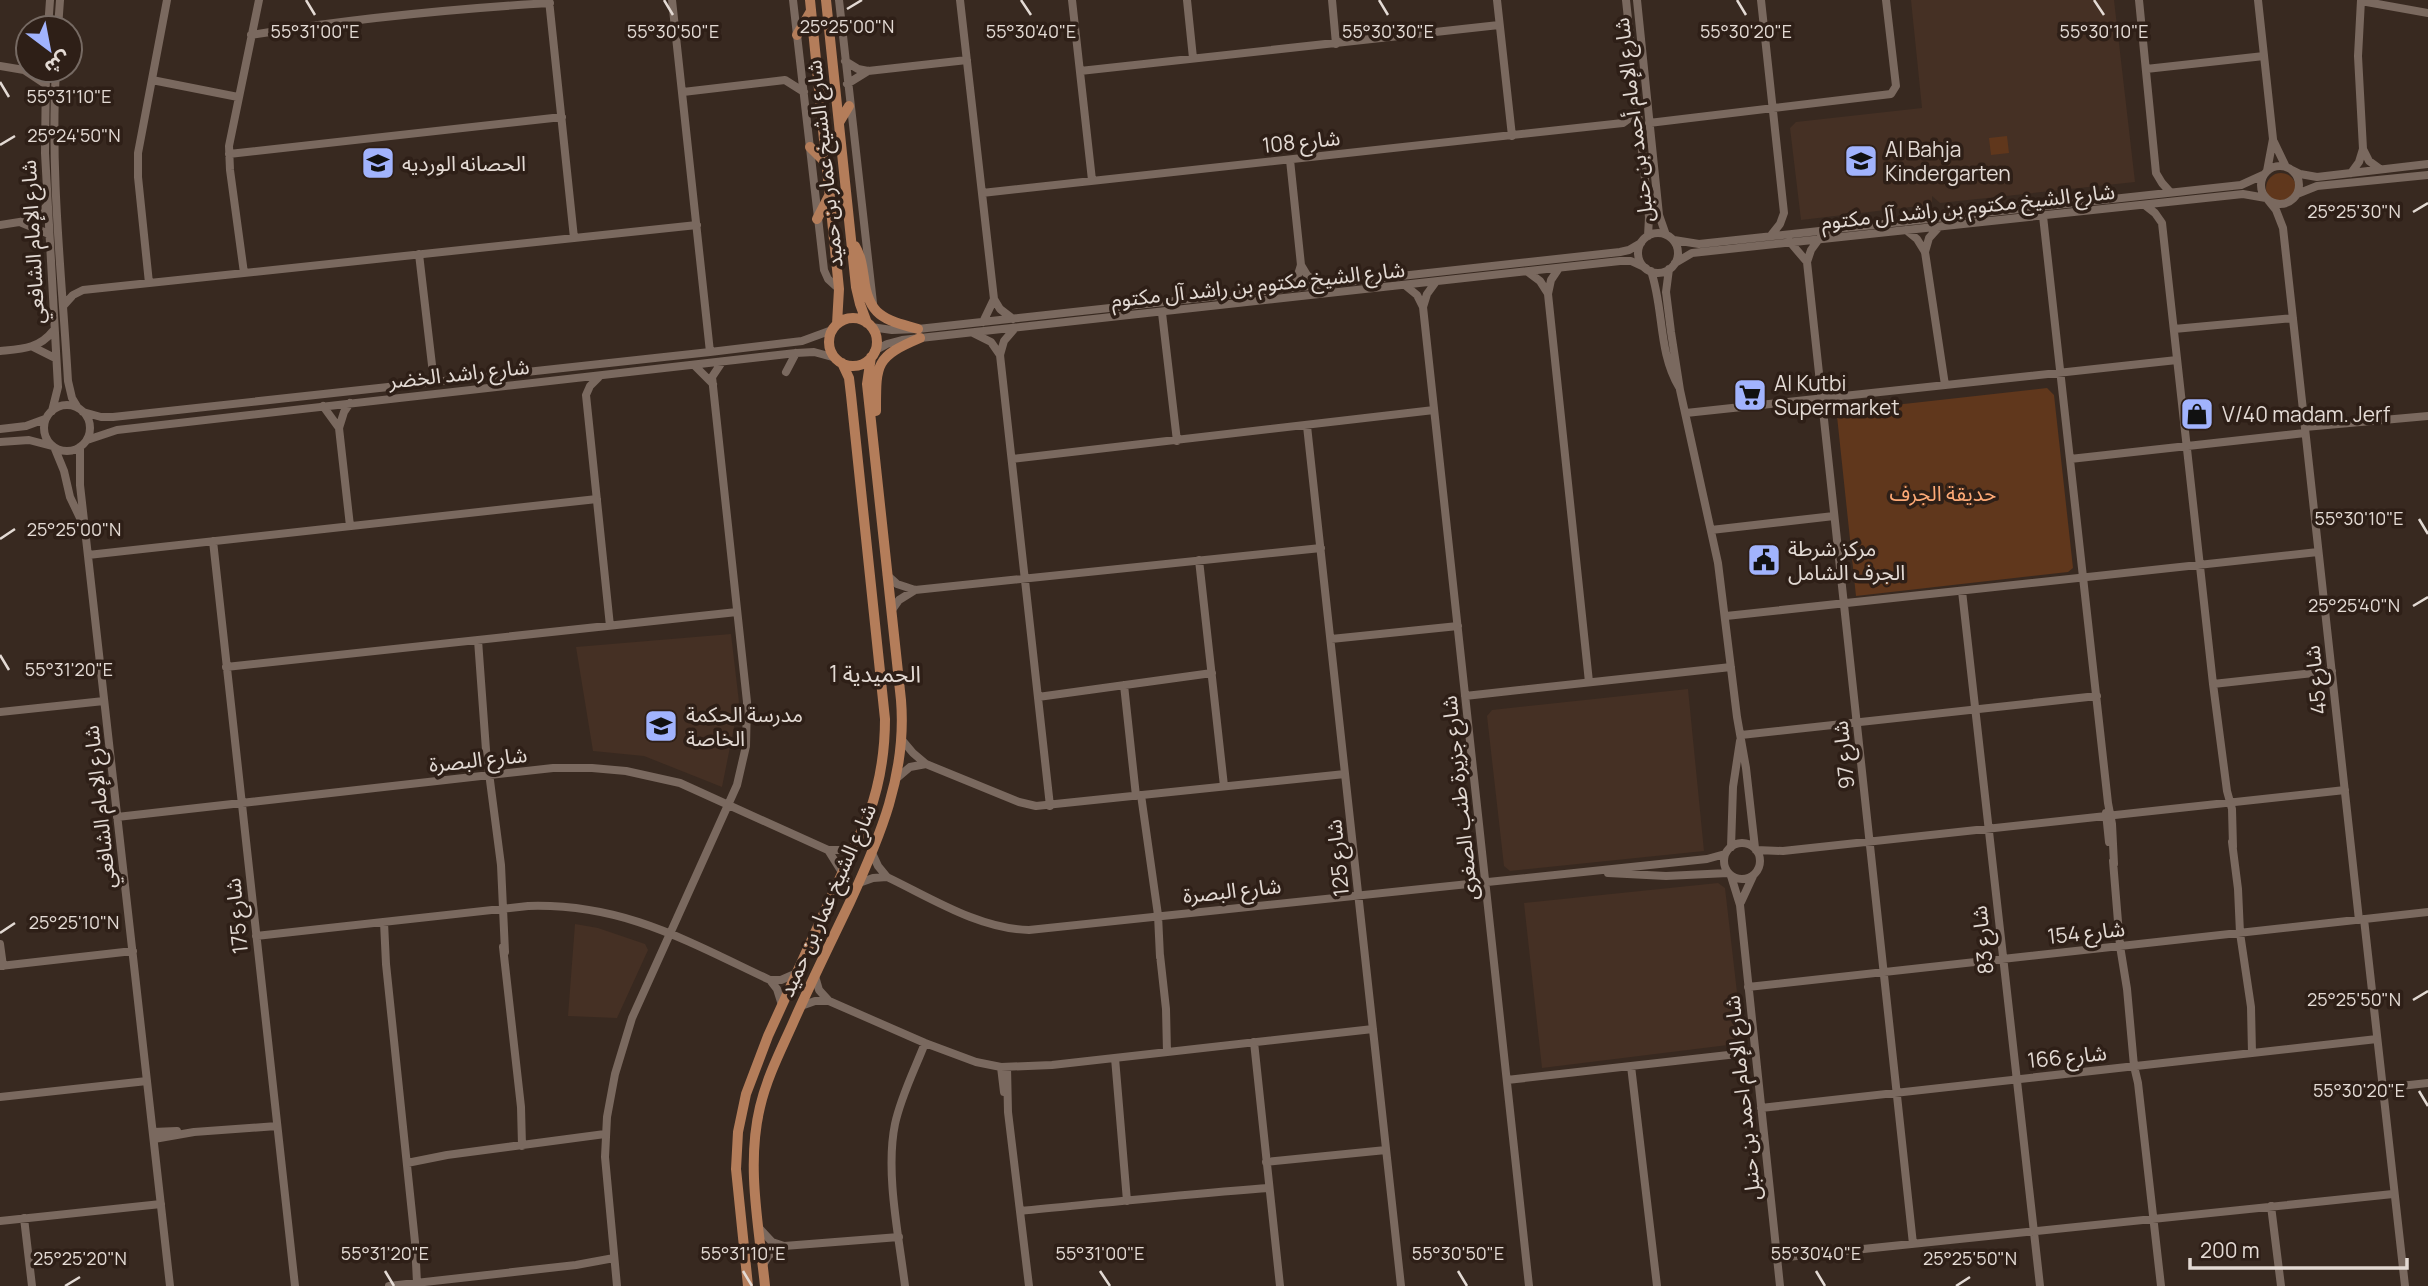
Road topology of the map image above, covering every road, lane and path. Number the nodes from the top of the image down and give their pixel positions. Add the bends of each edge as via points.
1 (167, 0) edge
2 (259, 0) edge
3 (529, 0) edge
4 (672, 0) edge
5 (793, 0) edge
6 (826, 0) edge
7 (839, 0) edge
8 (960, 0) edge
9 (1072, 0) edge
10 (1187, 0) edge
11 (1332, 0) edge
12 (1497, 0) edge
13 (1626, 0) edge
14 (1637, 0) edge
15 (1761, 0) edge
16 (1886, 0) edge
17 (2138, 0) edge
18 (2258, 0) edge
19 (549, 1) edge
20 (2361, 1) edge
21 (507, 5) junction
22 (810, 6) edge
23 (2428, 12) edge
24 (827, 15) junction
25 (841, 21) junction
26 (1499, 25) junction
27 (252, 32) junction
28 (797, 35) junction
29 (1336, 44) junction
30 (2264, 55) junction
31 (1194, 58) junction
32 (967, 60) junction
33 (845, 61) junction
34 (801, 63) junction
35 (2146, 69) junction
36 (868, 71) junction
37 (1080, 71) junction
38 (152, 80) junction
39 (785, 80) junction
40 (45, 84) edge
41 (56, 84) edge
42 (847, 85) junction
43 (683, 92) junction
44 (804, 92) junction
45 (238, 97) junction
46 (849, 106) junction
47 (1773, 108) junction
48 (1638, 112) junction
49 (562, 117) junction
50 (840, 121) junction
51 (1649, 123) junction
52 (1623, 124) junction
53 (1640, 132) junction
54 (1512, 136) junction
55 (2273, 139) junction
56 (810, 147) junction
57 (2363, 149) junction
58 (229, 153) junction
59 (1290, 160) junction
60 (2428, 164) edge
61 (828, 165) junction
62 (2289, 169) junction
63 (2380, 169) junction
64 (2156, 173) junction
65 (2265, 173) junction
66 (2351, 173) junction
67 (2428, 175) edge
68 (1092, 180) junction
69 (2170, 192) junction
70 (982, 193) junction
71 (830, 194) junction
72 (2144, 194) junction
73 (2294, 197) junction
74 (2267, 199) junction
75 (2173, 203) junction
76 (47, 206) junction
77 (2146, 206) junction
78 (1784, 213) junction
79 (2043, 216) junction
80 (817, 219) junction
81 (22, 223) junction
82 (2162, 223) junction
83 (0, 225) edge
84 (697, 225) junction
85 (1938, 227) junction
86 (2283, 228) junction
87 (1906, 230) junction
88 (1800, 232) junction
89 (49, 234) junction
90 (1772, 234) junction
91 (1670, 237) junction
92 (575, 238) junction
93 (1645, 239) junction
94 (1819, 239) junction
95 (852, 242) junction
96 (1790, 243) junction
97 (1925, 252) junction
98 (419, 254) junction
99 (1807, 262) junction
100 (1301, 265) junction
101 (1672, 266) junction
102 (1559, 268) junction
103 (1648, 270) junction
104 (1528, 272) junction
105 (244, 273) junction
106 (62, 278) junction
107 (149, 283) junction
108 (1435, 283) junction
109 (1319, 285) junction
110 (1406, 286) junction
111 (1289, 288) junction
112 (839, 289) junction
113 (83, 290) junction
114 (1548, 294) junction
115 (994, 299) junction
116 (64, 305) junction
117 (1423, 307) junction
118 (874, 309) junction
119 (1162, 313) junction
120 (2292, 318) junction
121 (983, 321) junction
122 (1014, 323) junction
123 (869, 325) junction
124 (834, 327) junction
125 (2174, 329) junction
126 (54, 331) junction
127 (919, 333) junction
128 (971, 333) junction
129 (33, 347) junction
130 (0, 351) edge
131 (710, 352) junction
132 (796, 353) junction
133 (873, 354) junction
134 (1000, 355) junction
135 (55, 359) junction
136 (2177, 360) junction
137 (839, 361) junction
138 (722, 362) junction
139 (694, 365) junction
140 (786, 372) dead end
141 (2060, 373) junction
142 (600, 376) junction
143 (569, 378) junction
144 (434, 382) junction
145 (713, 384) junction
146 (1942, 385) junction
147 (1681, 390) junction
148 (586, 395) junction
149 (1822, 398) junction
150 (350, 403) junction
151 (323, 406) junction
152 (80, 410) junction
153 (1434, 410) junction
154 (52, 411) junction
155 (1686, 413) junction
156 (2428, 416) edge
157 (45, 419) junction
158 (1307, 426) junction
159 (339, 428) junction
160 (0, 429) edge
161 (2305, 430) junction
162 (874, 435) junction
163 (87, 440) junction
164 (1177, 441) junction
165 (0, 442) edge
166 (2187, 446) junction
167 (53, 447) junction
168 (80, 447) junction
169 (1012, 458) junction
170 (2070, 459) junction
171 (597, 499) junction
172 (1834, 516) junction
173 (350, 526) junction
174 (1711, 530) junction
175 (85, 533) junction
176 (213, 541) junction
177 (1321, 548) junction
178 (2318, 552) junction
179 (88, 555) junction
180 (1199, 560) junction
181 (2200, 565) junction
182 (887, 575) junction
183 (2083, 577) junction
184 (1026, 578) junction
185 (915, 590) junction
186 (1962, 591) junction
187 (1843, 603) junction
188 (891, 611) junction
189 (737, 612) junction
190 (1726, 616) junction
191 (610, 626) junction
192 (1458, 626) junction
193 (1331, 639) junction
194 (475, 640) junction
195 (226, 667) junction
196 (1731, 667) junction
197 (2332, 671) junction
198 (1212, 675) junction
199 (1589, 682) junction
200 (2213, 684) junction
201 (1124, 685) junction
202 (1038, 695) junction
203 (1465, 696) junction
204 (2097, 696) junction
205 (104, 701) junction
206 (1975, 709) junction
207 (0, 712) edge
208 (1857, 721) junction
209 (1741, 735) junction
210 (902, 740) junction
211 (926, 764) junction
212 (1345, 774) junction
213 (491, 775) junction
214 (897, 778) junction
215 (1224, 786) junction
216 (2345, 790) junction
217 (1139, 796) junction
218 (241, 803) junction
219 (2229, 803) junction
220 (728, 805) junction
221 (1050, 806) junction
222 (2108, 816) junction
223 (117, 817) junction
224 (1988, 829) junction
225 (1870, 841) junction
226 (856, 846) junction
227 (1756, 849) junction
228 (828, 850) junction
229 (1728, 850) junction
230 (1783, 850) junction
231 (872, 853) junction
232 (1591, 872) junction
233 (1755, 873) junction
234 (843, 874) junction
235 (1729, 874) junction
236 (887, 877) junction
237 (1485, 881) junction
238 (859, 883) junction
239 (1359, 895) junction
240 (1740, 905) junction
241 (503, 909) junction
242 (2428, 912) edge
243 (1156, 916) junction
244 (2361, 920) junction
245 (381, 923) junction
246 (2243, 933) junction
247 (670, 934) junction
248 (256, 936) junction
249 (0, 944) edge
250 (2123, 946) junction
251 (133, 951) junction
252 (2002, 959) junction
253 (2, 966) edge
254 (1884, 972) junction
255 (797, 973) junction
256 (815, 976) junction
257 (770, 980) junction
258 (1748, 987) junction
259 (829, 1001) junction
260 (782, 1005) junction
261 (801, 1006) junction
262 (1373, 1029) junction
263 (2377, 1039) junction
264 (1254, 1042) junction
265 (925, 1043) junction
266 (1170, 1052) junction
267 (1755, 1052) junction
268 (2255, 1053) junction
269 (1112, 1058) junction
270 (1631, 1066) junction
271 (2137, 1066) junction
272 (1004, 1067) junction
273 (1507, 1080) junction
274 (2015, 1080) junction
275 (147, 1081) junction
276 (2428, 1083) edge
277 (2382, 1088) junction
278 (1897, 1093) junction
279 (0, 1097) edge
280 (1760, 1108) junction
281 (277, 1123) junction
282 (153, 1136) junction
283 (605, 1137) junction
284 (525, 1146) junction
285 (1386, 1150) junction
286 (407, 1160) junction
287 (1266, 1162) junction
288 (1269, 1185) junction
289 (2393, 1194) junction
290 (1130, 1201) junction
291 (161, 1204) junction
292 (2271, 1206) junction
293 (1020, 1214) junction
294 (24, 1218) junction
295 (2153, 1219) junction
296 (0, 1221) edge
297 (759, 1228) junction
298 (2033, 1232) junction
299 (899, 1234) junction
300 (1913, 1244) junction
301 (784, 1246) junction
302 (1777, 1258) junction
303 (614, 1261) junction
304 (763, 1265) junction
305 (420, 1282) junction
306 (32, 1286) edge
307 (170, 1286) edge
308 (295, 1286) edge
309 (389, 1286) edge
310 (617, 1286) edge
311 (748, 1286) edge
312 (765, 1286) edge
313 (905, 1286) edge
314 (1029, 1286) edge
315 (1280, 1286) edge
316 (1401, 1286) edge
317 (1528, 1286) edge
318 (1657, 1286) edge
319 (1780, 1286) edge
320 (2040, 1286) edge
321 (2161, 1286) edge
322 (2281, 1286) edge
323 (2405, 1286) edge

1 - 38 street
2 - 27 street
3 - 21 street
4 - 43 street
5 - 28 street
6 - 24 main road, شارع الشيخ عمار بن حميد
7 - 25 street
8 - 32 street
9 - 37 street
10 - 31 street
11 - 29 street
12 - 26 street
13 - 48 street, شارع الإمام أحمد بن حنبل
14 - 51 street, شارع الإمام أحمد بن حنبل
15 - 47 street
16 - 47 street via 1896,86 1891,94
17 - 35 street
18 - 30 street
19 - 21 street
19 - 49 street
20 - 23 street
20 - 57 street via 2358,56
21 - 27 street
22 - 28 main road
22 - 61 main road, شارع الشيخ عمار بن حميد
24 - 25 main road
24 - 50 main road, شارع الشيخ عمار بن حميد
25 - 33 street
26 - 29 street
26 - 54 street
27 - 45 street
28 - 34 street
29 - 31 street
30 - 35 street
30 - 55 street
31 - 37 street
32 - 36 street
32 - 70 street
33 - 36 street
33 - 42 street
34 - 39 street
34 - 44 street
35 - 64 street
36 - 42 street
37 - 68 street
38 - 45 street
38 - 107 street via 137,165
39 - 43 street
39 - 44 street
40 - 76 street, شارع الإمام الشافعي
41 - 106 street, شارع الإمام الشافعي via 54,153
42 - 46 street
43 - 84 street
44 - 56 street
45 - 58 street
46 - 50 main road
46 - 118 street
47 - 51 street
47 - 78 street
48 - 52 street
48 - 53 street, شارع الإمام أحمد بن حنبل
49 - 58 street
49 - 92 street
50 - 95 main road, شارع الشيخ عمار بن حميد
51 - 91 street, شارع الإمام أحمد بن حنبل via 1658,215
52 - 53 street
52 - 54 street, شارع 108
53 - 93 street, شارع الإمام أحمد بن حنبل via 1649,222
54 - 59 street, شارع 108
55 - 62 street
55 - 65 street
56 - 61 main road
56 - 80 street
57 - 63 street
57 - 66 street
58 - 105 street
59 - 68 street, شارع 108
59 - 100 street
60 - 63 street
61 - 71 main road, شارع الشيخ عمار بن حميد
62 - 65 street via 2276,166
62 - 66 street via 2317,177
62 - 73 street via 2298,179
63 - 66 street
64 - 69 street
64 - 72 street
65 - 69 street, شارع الشيخ مكتوم بن راشد آل مكتوم via 2241,185
65 - 74 street via 2261,190
67 - 73 street via 2317,186
68 - 70 street, شارع 108
69 - 72 street, شارع الشيخ مكتوم بن راشد آل مكتوم
70 - 115 street
71 - 80 main road
71 - 112 main road, شارع الشيخ عمار بن حميد
72 - 88 street, شارع الشيخ مكتوم بن راشد آل مكتوم
73 - 74 street via 2278,204
73 - 86 street, شارع 45
74 - 75 street, شارع الشيخ مكتوم بن راشد آل مكتوم via 2243,194
74 - 86 street, شارع 45
75 - 77 street, شارع الشيخ مكتوم بن راشد آل مكتوم
75 - 82 street
76 - 81 street
76 - 89 street, شارع الإمام الشافعي
77 - 79 street, شارع الشيخ مكتوم بن راشد آل مكتوم
77 - 82 street
78 - 88 street
78 - 90 street
79 - 85 street, شارع الشيخ مكتوم بن راشد آل مكتوم
79 - 141 street
80 - 112 street via 825,275
81 - 83 street
81 - 89 street
82 - 125 street
84 - 92 street
84 - 131 street
85 - 87 street, شارع الشيخ مكتوم بن راشد آل مكتوم
85 - 97 street
86 - 120 street, شارع 45
87 - 94 street, شارع الشيخ مكتوم بن راشد آل مكتوم
87 - 97 street
88 - 90 street, شارع الشيخ مكتوم بن راشد آل مكتوم
89 - 126 street, شارع الإمام الشافعي
90 - 91 street, شارع الشيخ مكتوم بن راشد آل مكتوم via 1699,244
91 - 93 street via 1657,233
91 - 101 street via 1678,254
92 - 98 street
93 - 103 street via 1639,257
93 - 109 street, شارع الشيخ مكتوم بن راشد آل مكتوم via 1620,252
94 - 96 street, شارع الشيخ مكتوم بن راشد آل مكتوم
94 - 99 street
95 - 118 main road via 861,258 866,294
95 - 123 main road, شارع الشيخ عمار بن حميد via 858,295
96 - 99 street
96 - 101 street, شارع الشيخ مكتوم بن راشد آل مكتوم via 1692,253
97 - 146 street
98 - 105 street
98 - 144 street
99 - 149 street, شارع 97
100 - 109 street
100 - 111 street
101 - 103 street via 1660,272
101 - 147 street via 1666,292
102 - 103 street, شارع الشيخ مكتوم بن راشد آل مكتوم via 1626,261
102 - 104 street, شارع الشيخ مكتوم بن راشد آل مكتوم
102 - 114 street via 1550,280
103 - 147 street via 1657,293 1666,357
104 - 108 street, شارع الشيخ مكتوم بن راشد آل مكتوم
104 - 114 street
105 - 107 street
106 - 113 street
106 - 116 street, شارع الإمام الشافعي
107 - 113 street
108 - 110 street, شارع الشيخ مكتوم بن راشد آل مكتوم
108 - 117 street
109 - 111 street, شارع الشيخ مكتوم بن راشد آل مكتوم
110 - 117 street
110 - 119 street, شارع الشيخ مكتوم بن راشد آل مكتوم
111 - 122 street, شارع الشيخ مكتوم بن راشد آل مكتوم
112 - 124 main road, شارع الشيخ عمار بن حميد
113 - 116 street
114 - 199 street
115 - 121 street
115 - 122 street
116 - 152 street, شارع الإمام الشافعي via 69,387
117 - 153 street, شارع جزيرة طنب الصغرى
118 - 127 main road
119 - 122 street, شارع الشيخ مكتوم بن راشد آل مكتوم
119 - 164 street
120 - 125 street
120 - 161 street, شارع 45
121 - 122 street, شارع الشيخ مكتوم بن راشد آل مكتوم
121 - 127 street, شارع الشيخ مكتوم بن راشد آل مكتوم
122 - 128 street, شارع الشيخ مكتوم بن راشد آل مكتوم
122 - 134 street
123 - 124 main road via 852,318
123 - 127 street, شارع الشيخ مكتوم بن راشد آل مكتوم
123 - 133 main road via 876,338
124 - 131 street, شارع راشد الخضر via 802,341
124 - 137 main road via 829,345
125 - 136 street
126 - 129 street
126 - 135 street, شارع الإمام الشافعي
127 - 128 street, شارع الشيخ مكتوم بن راشد آل مكتوم
127 - 133 street, شارع الشيخ مكتوم بن راشد آل مكتوم
127 - 162 main road via 893,351 878,369
128 - 134 street via 990,342
129 - 130 street
129 - 135 street
131 - 144 street, شارع راشد الخضر
132 - 137 street, شارع راشد الخضر via 814,352
132 - 138 street, شارع راشد الخضر
132 - 140 street
133 - 137 main road via 858,365
133 - 162 main road, شارع الشيخ عمار بن حميد via 867,384
134 - 169 street
135 - 154 street, شارع الإمام الشافعي via 57,393
136 - 141 street
136 - 166 street
137 - 226 main road, شارع الشيخ عمار بن حميد via 849,379 885,719 879,783
138 - 139 street, شارع راشد الخضر
138 - 145 street via 712,377
139 - 142 street, شارع راشد الخضر
139 - 145 street
141 - 146 street
141 - 170 street
142 - 143 street, شارع راشد الخضر
142 - 148 street
143 - 148 street
143 - 150 street, شارع راشد الخضر
144 - 152 street, شارع راشد الخضر via 107,418
145 - 189 street
146 - 149 street
147 - 155 street
148 - 171 street
149 - 155 street
149 - 172 street, شارع 97
150 - 151 street, شارع راشد الخضر
150 - 159 street
151 - 159 street
151 - 163 street, شارع راشد الخضر via 117,430
152 - 154 street via 64,405
152 - 163 street via 89,422
153 - 158 street
153 - 192 street, شارع جزيرة طنب الصغرى
154 - 157 street
155 - 174 street
156 - 161 street
157 - 160 street
157 - 167 street via 43,431
158 - 164 street
158 - 177 street, شارع 125
159 - 173 street
161 - 166 street
161 - 178 street, شارع 45
162 - 182 main road, شارع الشيخ عمار بن حميد
163 - 168 street
164 - 169 street
165 - 167 street via 29,440
166 - 170 street
166 - 181 street
167 - 168 street via 65,452
167 - 175 street, شارع الإمام الشافعي
168 - 175 street, شارع الإمام الشافعي
169 - 184 street
170 - 183 street
171 - 173 street
171 - 191 street
172 - 174 street
172 - 187 street, شارع 97
173 - 176 street
174 - 190 street
175 - 179 street, شارع الإمام الشافعي
176 - 179 street
176 - 195 street, شارع 175
177 - 180 street
177 - 193 street, شارع 125
178 - 181 street
178 - 197 street, شارع 45
179 - 205 street, شارع الإمام الشافعي
180 - 184 street
180 - 198 street
181 - 183 street
181 - 200 street
182 - 185 street
182 - 188 main road, شارع الشيخ عمار بن حميد
183 - 186 street
183 - 204 street
184 - 185 street
184 - 202 street
185 - 188 street
186 - 187 street
186 - 206 street, شارع 83
187 - 190 street
187 - 208 street, شارع 97
188 - 210 main road, شارع الشيخ عمار بن حميد
189 - 191 street
189 - 220 street via 747,727 741,772
190 - 196 street
191 - 194 street
192 - 193 street
192 - 203 street, شارع جزيرة طنب الصغرى
193 - 212 street, شارع 125
194 - 195 street
194 - 213 street
195 - 218 street, شارع 175
196 - 199 street
196 - 209 street
197 - 200 street
197 - 216 street, شارع 45
198 - 201 street
198 - 215 street
199 - 203 street
200 - 219 street
201 - 202 street
201 - 217 street
202 - 221 street
203 - 237 street, شارع جزيرة طنب الصغرى
204 - 206 street
204 - 222 street
205 - 207 street
205 - 223 street, شارع الإمام الشافعي
206 - 208 street
206 - 224 street, شارع 83
208 - 209 street
208 - 225 street, شارع 97
209 - 227 street
209 - 229 street
210 - 211 street
210 - 214 main road, شارع الشيخ عمار بن حميد
211 - 214 street via 910,767
211 - 221 street via 1024,804
212 - 215 street
212 - 239 street, شارع 125
213 - 218 street, شارع البصرة
213 - 220 street, شارع البصرة via 572,767 626,771 680,783
213 - 241 street
214 - 231 main road, شارع الشيخ عمار بن حميد
215 - 217 street
216 - 219 street
216 - 244 street, شارع 45
217 - 221 street
217 - 243 street
218 - 223 street, شارع البصرة
218 - 248 street, شارع 175
219 - 222 street
219 - 246 street
220 - 228 street, شارع البصرة
220 - 247 street
222 - 224 street
222 - 250 street
223 - 251 street, شارع الإمام الشافعي
224 - 225 street
224 - 252 street, شارع 83
225 - 230 street
225 - 254 street, شارع 97
226 - 228 street
226 - 234 main road, شارع الشيخ عمار بن حميد
227 - 229 street via 1743,843
227 - 230 street
227 - 233 street via 1760,862
228 - 234 street
229 - 232 street, شارع البصرة via 1707,859
229 - 235 street via 1724,862
230 - 233 street
231 - 236 street
231 - 238 main road, شارع الشيخ عمار بن حميد
232 - 235 street, شارع البصرة
232 - 237 street, شارع البصرة
233 - 235 street via 1742,879
233 - 240 street, شارع الإمام احمد بن حنبل
234 - 255 main road, شارع الشيخ عمار بن حميد
235 - 240 street, شارع الإمام احمد بن حنبل
236 - 238 street
236 - 243 street, شارع البصرة via 1007,929
237 - 239 street, شارع البصرة
237 - 273 street, شارع جزيرة طنب الصغرى
238 - 256 main road, شارع الشيخ عمار بن حميد
239 - 243 street, شارع البصرة
239 - 262 street, شارع 125
240 - 258 street, شارع الإمام احمد بن حنبل
241 - 245 street
241 - 247 street via 558,906 603,911
241 - 284 street
242 - 244 street, شارع 154
243 - 266 street
244 - 246 street, شارع 154
244 - 263 street, شارع 45
245 - 248 street
245 - 286 street
246 - 250 street, شارع 154
246 - 268 street
247 - 257 street
247 - 283 street via 626,1036
248 - 281 street, شارع 175
249 - 253 street
250 - 252 street, شارع 154
250 - 271 street
251 - 253 street
251 - 275 street, شارع الإمام الشافعي
252 - 254 street, شارع 154
252 - 274 street, شارع 83
254 - 258 street, شارع 154
254 - 278 street, شارع 97
255 - 257 street
255 - 260 main road, شارع الشيخ عمار بن حميد
256 - 259 street
256 - 261 main road, شارع الشيخ عمار بن حميد
257 - 260 street
258 - 267 street, شارع الإمام احمد بن حنبل
259 - 261 street
259 - 265 street
260 - 311 main road, شارع الشيخ عمار بن حميد via 751,1078 738,1132 737,1185
261 - 297 main road, شارع الشيخ عمار بن حميد via 769,1077 757,1122 754,1168
262 - 264 street
262 - 285 street, شارع 125
263 - 268 street, شارع 166
263 - 277 street, شارع 45
264 - 266 street
264 - 287 street
265 - 272 street
265 - 299 street via 893,1137
266 - 269 street
267 - 270 street
267 - 280 street, شارع الإمام احمد بن حنبل
268 - 271 street, شارع 166
269 - 272 street
269 - 290 street
270 - 273 street
270 - 318 street
271 - 274 street, شارع 166
271 - 295 street
272 - 293 street
273 - 317 street, شارع جزيرة طنب الصغرى
274 - 278 street, شارع 166
274 - 298 street, شارع 83
275 - 279 street
275 - 282 street, شارع الإمام الشافعي
276 - 277 street
277 - 289 street, شارع 45
278 - 280 street, شارع 166
278 - 300 street, شارع 97
280 - 302 street, شارع الإمام احمد بن حنبل
281 - 282 street
281 - 308 street, شارع 175
282 - 291 street, شارع الإمام الشافعي
283 - 284 street
283 - 303 street
284 - 286 street
285 - 287 street
285 - 316 street, شارع 125
286 - 305 street
287 - 288 street
288 - 290 street
288 - 315 street
289 - 292 street
289 - 323 street, شارع 45
290 - 293 street
291 - 294 street
291 - 307 street, شارع الإمام الشافعي
292 - 295 street
292 - 322 street
293 - 314 street
294 - 296 street
294 - 306 street
295 - 298 street
295 - 321 street
297 - 301 street via 772,1242
297 - 304 main road, شارع الشيخ عمار بن حميد
298 - 300 street
298 - 320 street, شارع 83
299 - 301 street
299 - 313 street
300 - 302 street
301 - 304 street
302 - 319 street, شارع الإمام احمد بن حنبل
303 - 305 street
303 - 310 street
304 - 312 main road, شارع الشيخ عمار بن حميد
305 - 309 street

